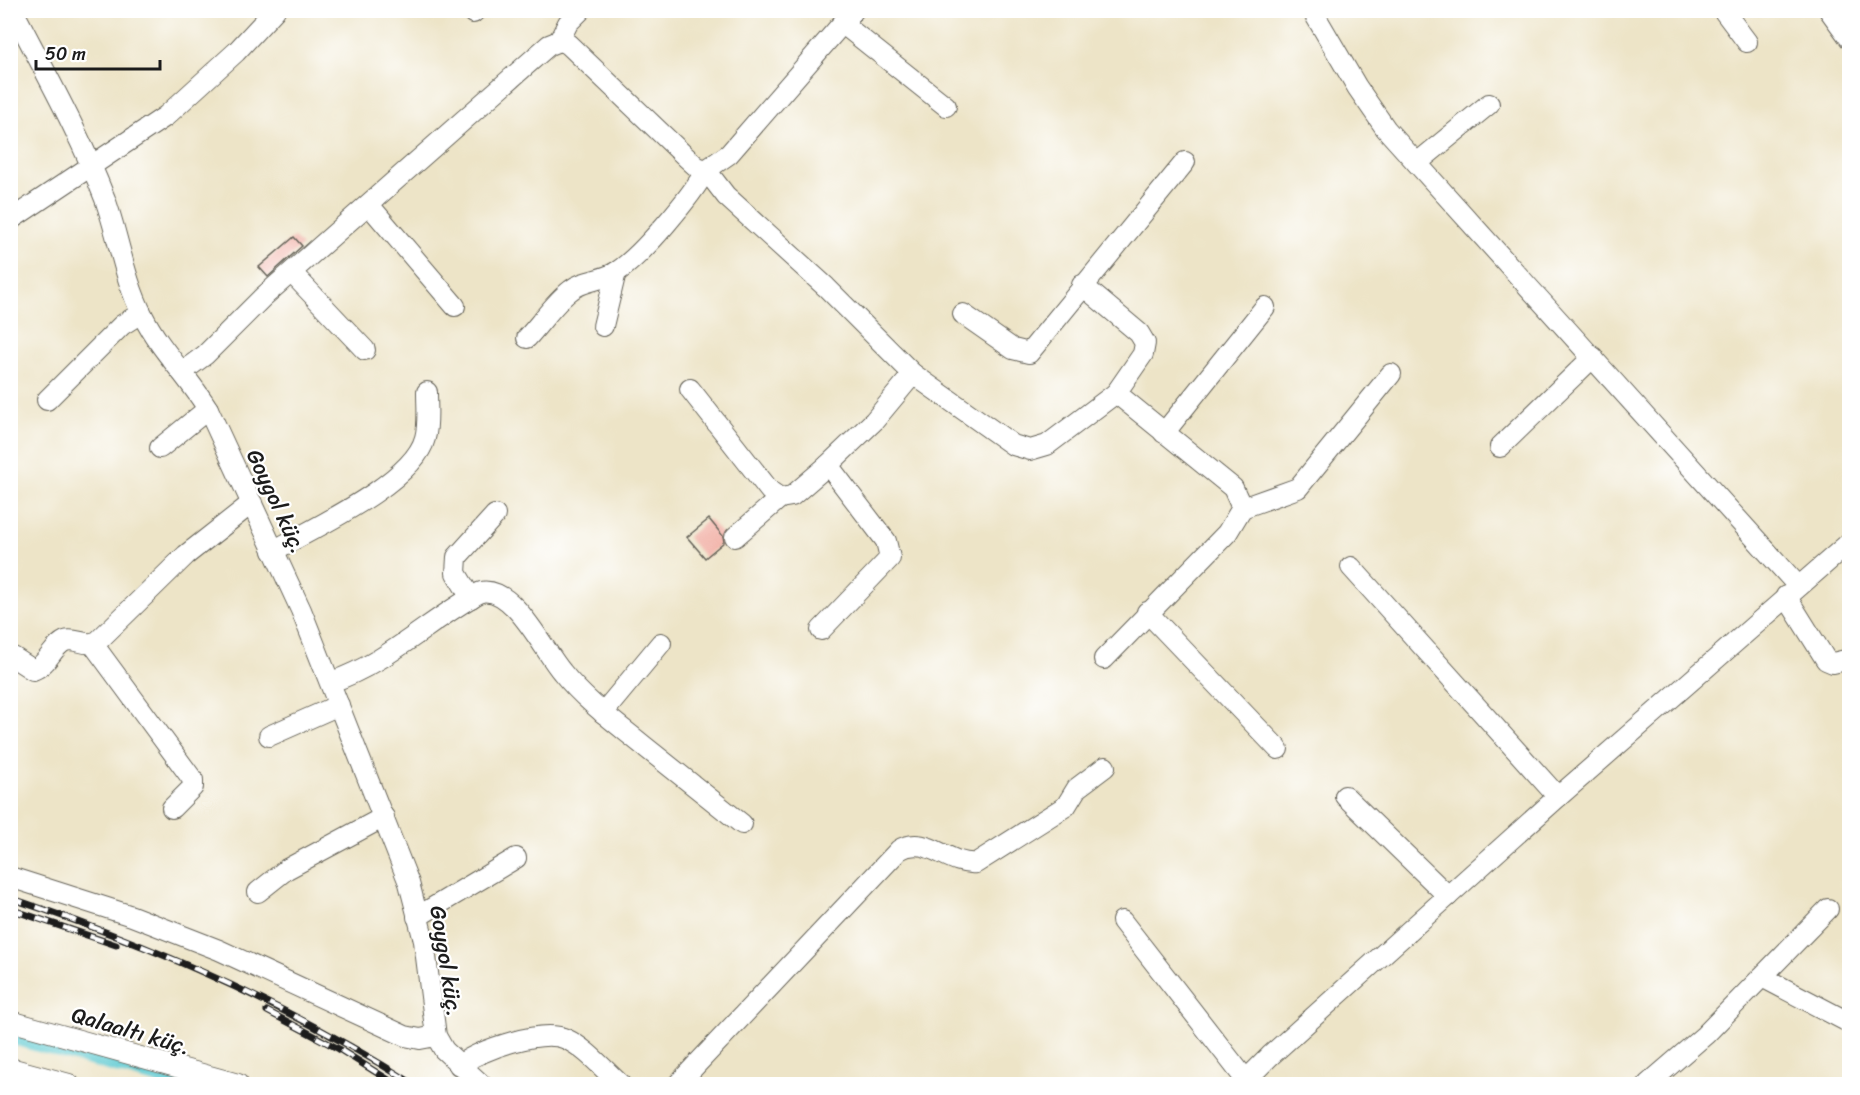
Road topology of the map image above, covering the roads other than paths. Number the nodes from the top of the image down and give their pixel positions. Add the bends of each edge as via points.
1 (13, 10) edge
2 (275, 10) edge
3 (1312, 10) edge
4 (1723, 10) edge
5 (1828, 10) edge
6 (848, 17) edge
7 (566, 21) edge
8 (1850, 39) edge
9 (1747, 42) dead end
10 (1489, 104) dead end
11 (946, 106) dead end
12 (1185, 162) dead end
13 (1417, 163) junction
14 (91, 165) junction
15 (706, 170) junction
16 (369, 205) junction
17 (10, 220) edge
18 (292, 273) junction
19 (616, 273) junction
20 (1082, 285) junction
21 (455, 306) dead end
22 (1265, 307) dead end
23 (141, 313) junction
24 (963, 314) dead end
25 (603, 326) dead end
26 (527, 338) dead end
27 (365, 351) dead end
28 (1593, 357) junction
29 (182, 372) junction
30 (913, 374) junction
31 (1391, 374) dead end
32 (690, 389) dead end
33 (427, 393) dead end
34 (1116, 393) junction
35 (47, 400) dead end
36 (208, 409) junction
37 (1164, 433) junction
38 (1500, 447) dead end
39 (160, 448) dead end
40 (828, 465) junction
41 (780, 498) junction
42 (252, 503) junction
43 (1242, 508) junction
44 (495, 515) dead end
45 (735, 537) dead end
46 (1850, 542) edge
47 (273, 551) junction
48 (1351, 567) dead end
49 (1792, 591) junction
50 (471, 598) junction
51 (1147, 612) junction
52 (821, 630) dead end
53 (661, 643) dead end
54 (93, 645) junction
55 (14, 657) dead end
56 (1104, 659) dead end
57 (1850, 659) edge
58 (331, 682) junction
59 (339, 705) junction
60 (603, 713) junction
61 (269, 736) dead end
62 (1278, 749) dead end
63 (1105, 767) dead end
64 (1345, 796) dead end
65 (1558, 797) junction
66 (172, 808) dead end
67 (384, 817) junction
68 (742, 824) dead end
69 (516, 858) dead end
70 (10, 877) edge
71 (258, 892) dead end
72 (1448, 896) junction
73 (1828, 909) dead end
74 (417, 917) junction
75 (1122, 921) dead end
76 (1762, 977) junction
77 (10, 1021) edge
78 (1850, 1023) edge
79 (436, 1036) junction
80 (459, 1065) junction
81 (10, 1068) edge
82 (37, 1080) edge
83 (1245, 1083) edge
84 (69, 1084) edge
85 (238, 1084) edge
86 (481, 1084) edge
87 (620, 1084) edge
88 (678, 1084) edge
89 (1648, 1084) edge

1 - 14 street, Goygol küç.
2 - 14 street via 181,104
3 - 13 street via 1373,111
4 - 9 street
5 - 8 street
6 - 11 street
6 - 15 street via 729,154
7 - 15 street via 579,52 687,158
7 - 16 street via 540,52
10 - 13 street
12 - 20 street
13 - 28 street
14 - 17 street
14 - 23 street, Goygol küç.
15 - 19 street via 684,203
15 - 30 street via 726,196 826,287
16 - 18 street
16 - 21 street
18 - 27 street
18 - 29 street via 206,355
19 - 25 street
19 - 26 street via 580,283
20 - 24 street via 1029,353 1013,349
20 - 34 street via 1139,333 1145,343 1143,354
22 - 37 street
23 - 29 street, Goygol küç.
23 - 35 street via 122,325
28 - 38 street
28 - 49 street
29 - 36 street, Goygol küç.
30 - 34 street via 1014,445 1030,450 1047,445
30 - 40 street via 866,429
31 - 43 street via 1298,488
32 - 41 street via 770,491
33 - 47 street via 427,429 418,455 371,496
34 - 37 street
36 - 39 street
36 - 42 street, Goygol küç.
37 - 43 street via 1233,488
40 - 41 street via 792,496
40 - 52 street via 886,541 890,558
41 - 45 street
42 - 47 street, Goygol küç.
42 - 54 street via 186,555
43 - 51 street via 1227,533
44 - 50 street via 457,557 456,573
46 - 49 street
47 - 58 street, Goygol küç.
48 - 65 street
49 - 57 street via 1826,660 1833,663
49 - 65 street
50 - 58 street via 406,644 353,675
50 - 60 street via 490,591 507,599 562,672
51 - 56 street
51 - 62 street
53 - 60 street
54 - 55 street via 64,642 40,668 33,670
54 - 66 street via 193,780 193,787
58 - 59 street, Goygol küç.
59 - 61 street
59 - 67 street, Goygol küç.
60 - 68 street
63 - 88 street via 1077,788 1066,806 976,863 965,864 918,843 899,850
64 - 72 street
65 - 72 street
67 - 71 street via 287,868
67 - 74 street, Goygol küç. via 409,883
69 - 74 street
70 - 79 street via 132,915 219,950 405,1036
72 - 83 street
73 - 76 street
74 - 79 street, Goygol küç. via 424,941
75 - 83 street
76 - 78 street
76 - 89 street via 1705,1035
77 - 85 street, Qalaaltı küç.
79 - 80 street
80 - 86 street
80 - 87 street via 482,1051 552,1035 576,1045
81 - 82 street
82 - 84 street

